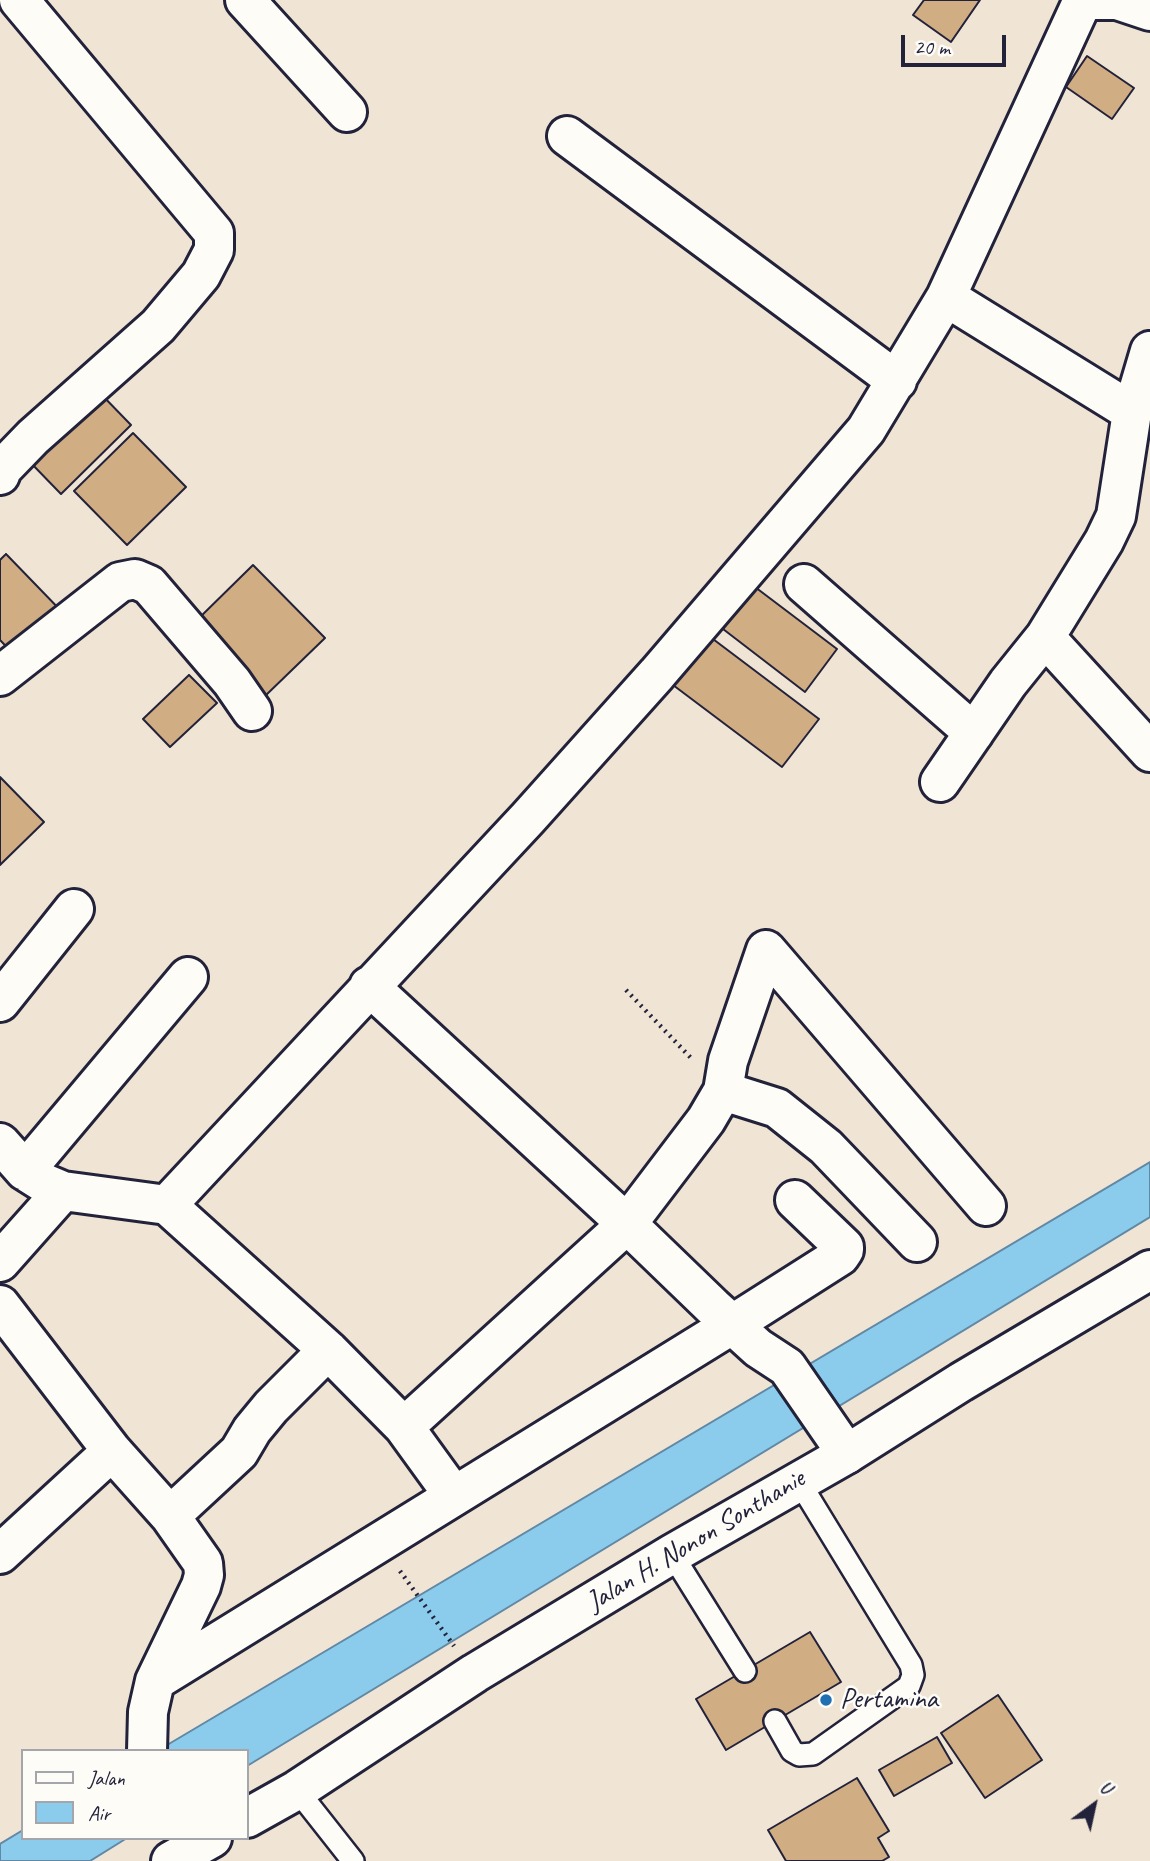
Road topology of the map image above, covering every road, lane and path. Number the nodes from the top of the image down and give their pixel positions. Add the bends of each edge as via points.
1 (18, 0) edge
2 (245, 0) edge
3 (1083, 0) edge
4 (1094, 0) edge
5 (1150, 12) edge
6 (0, 18) edge
7 (347, 112) dead end
8 (567, 136) dead end
9 (946, 297) junction
10 (1150, 351) edge
11 (897, 381) junction
12 (1132, 412) junction
13 (0, 478) edge
14 (0, 498) edge
15 (804, 584) dead end
16 (1045, 636) junction
17 (0, 676) edge
18 (253, 711) dead end
19 (974, 733) junction
20 (1150, 752) edge
21 (940, 782) dead end
22 (74, 909) dead end
23 (188, 977) dead end
24 (369, 986) junction
25 (626, 990) dead end
26 (0, 1002) edge
27 (723, 1091) junction
28 (0, 1143) edge
29 (25, 1171) junction
30 (64, 1191) junction
31 (795, 1200) dead end
32 (167, 1205) junction
33 (986, 1206) dead end
34 (627, 1224) junction
35 (917, 1242) dead end
36 (0, 1262) edge
37 (1150, 1270) edge
38 (0, 1305) edge
39 (733, 1324) junction
40 (328, 1350) junction
41 (404, 1427) junction
42 (837, 1439) junction
43 (112, 1451) junction
44 (798, 1480) junction
45 (454, 1496) junction
46 (170, 1516) junction
47 (0, 1554) edge
48 (672, 1554) junction
49 (413, 1589) dead end
50 (458, 1651) dead end
51 (744, 1671) dead end
52 (155, 1681) junction
53 (775, 1721) dead end
54 (147, 1749) edge
55 (297, 1790) junction
56 (248, 1817) edge
57 (353, 1861) edge

1 - 6 street
1 - 13 street via 214,233 214,250 201,275 158,326 33,437 2,469
2 - 7 street
3 - 9 street
4 - 5 street via 1117,0
8 - 11 street
9 - 11 street
9 - 12 street
10 - 12 street
11 - 24 street via 866,430 657,674
12 - 16 street via 1116,516
13 - 14 street via 5,488
15 - 19 street
16 - 19 street
16 - 20 street
17 - 18 street via 120,582 135,579 149,585
19 - 21 street
22 - 26 street
23 - 29 street
24 - 32 street
24 - 34 street
25 - 27 path
27 - 33 street via 728,1062 766,950
27 - 34 street
27 - 35 street via 777,1108 826,1147
28 - 29 street
29 - 30 street
30 - 32 street
30 - 36 street
31 - 39 street via 844,1250
32 - 40 street
34 - 39 street
34 - 41 street
37 - 42 street, Jalan H. Nonon Sonthanie via 961,1382
38 - 43 street
39 - 42 street via 787,1367
39 - 45 street
40 - 41 street
40 - 46 street via 271,1407 239,1452
41 - 45 street
42 - 44 street, Jalan H. Nonon Sonthanie
43 - 46 street
43 - 47 street
44 - 48 street, Jalan H. Nonon Sonthanie
44 - 53 lane via 913,1675 909,1686 813,1754 792,1751
45 - 52 street
46 - 52 street via 203,1563 204,1575
48 - 51 lane
48 - 55 street, Jalan H. Nonon Sonthanie
49 - 50 path
52 - 54 street
55 - 56 street, Jalan H. Nonon Sonthanie
55 - 57 lane

